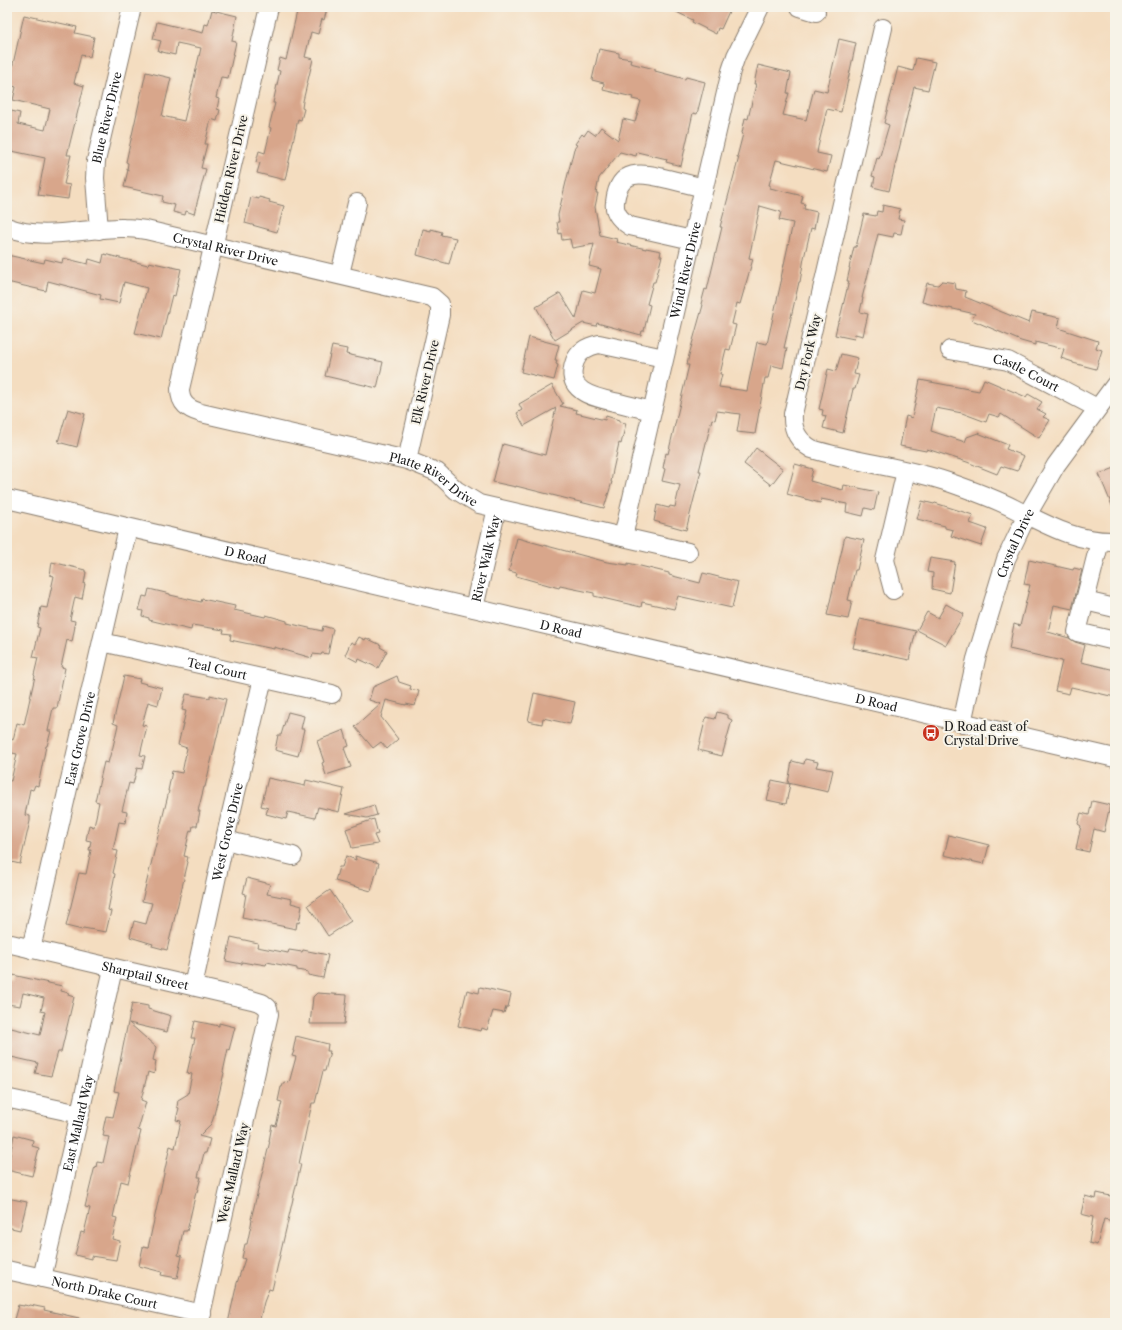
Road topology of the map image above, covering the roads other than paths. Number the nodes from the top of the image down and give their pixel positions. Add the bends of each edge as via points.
1 (132, 7) edge
2 (269, 7) edge
3 (760, 7) edge
4 (883, 28) dead end
5 (704, 188) junction
6 (357, 203) dead end
7 (7, 227) edge
8 (99, 230) junction
9 (692, 240) junction
10 (213, 245) junction
11 (340, 274) junction
12 (440, 304) joint
13 (950, 350) dead end
14 (664, 358) junction
15 (1115, 385) edge
16 (182, 401) joint
17 (1097, 408) junction
18 (652, 411) junction
19 (407, 460) junction
20 (906, 471) junction
21 (7, 499) edge
22 (497, 508) junction
23 (1027, 515) junction
24 (128, 528) junction
25 (623, 537) junction
26 (1107, 541) edge
27 (688, 552) dead end
28 (893, 590) dead end
29 (1085, 601) junction
30 (474, 608) junction
31 (1115, 608) edge
32 (1115, 641) edge
33 (102, 642) junction
34 (262, 678) junction
35 (332, 694) dead end
36 (962, 723) junction
37 (1115, 758) edge
38 (225, 839) junction
39 (293, 856) dead end
40 (7, 943) edge
41 (31, 948) junction
42 (113, 969) junction
43 (193, 986) junction
44 (267, 1023) joint
45 (10, 1099) dead end
46 (80, 1114) junction
47 (7, 1270) edge
48 (42, 1278) junction
49 (200, 1318) edge

1 - 8 street, Blue River Drive via 96,161
2 - 10 street, Hidden River Drive
3 - 5 street, Wind River Drive via 731,71
4 - 20 street, Dry Fork Way via 793,421 800,441 812,450
5 - 9 street, Wind River Drive
5 - 9 street via 643,174 622,181 614,204 616,213 630,226
6 - 11 street
7 - 8 street, Crystal River Drive via 16,231 48,233
8 - 10 street, Crystal River Drive via 146,230
9 - 14 street, Wind River Drive
10 - 11 street, Crystal River Drive
10 - 16 street, Hidden River Drive via 180,390
11 - 12 street, Crystal River Drive via 421,293 432,297
12 - 19 street, Elk River Drive via 438,327
13 - 17 street, Castle Court via 1008,361
14 - 18 street, Wind River Drive
14 - 18 street via 599,344 580,352 574,365 577,386 587,395
15 - 17 street, Crystal Drive
16 - 19 street, Platte River Drive via 190,409 201,413
17 - 23 street, Crystal Drive via 1056,465
18 - 25 street, Wind River Drive
19 - 22 street, Platte River Drive via 437,472 456,490 479,504
20 - 23 street, Dry Fork Way via 978,492
20 - 28 street via 885,560
21 - 24 street, D Road
22 - 25 street, Platte River Drive
22 - 30 street, River Walk Way
23 - 26 street, Dry Fork Way via 1057,530 1085,539
23 - 36 street, Crystal Drive via 1006,559 976,659
24 - 30 street, D Road
24 - 33 street, East Grove Drive
25 - 27 street, Platte River Drive
26 - 29 street
29 - 31 street
29 - 32 street via 1078,632
30 - 36 street, D Road
33 - 34 street, Teal Court
33 - 41 street, East Grove Drive
34 - 35 street, Teal Court
34 - 38 street, West Grove Drive
36 - 37 street, D Road
38 - 39 street
38 - 43 street, West Grove Drive
40 - 41 street, Sharptail Street
41 - 42 street, Sharptail Street
42 - 43 street, Sharptail Street
42 - 46 street, East Mallard Way
43 - 44 street, Sharptail Street via 262,1003 268,1008
44 - 49 street, West Mallard Way
45 - 46 street
46 - 48 street, East Mallard Way
47 - 48 street, North Drake Court
48 - 49 street, North Drake Court

